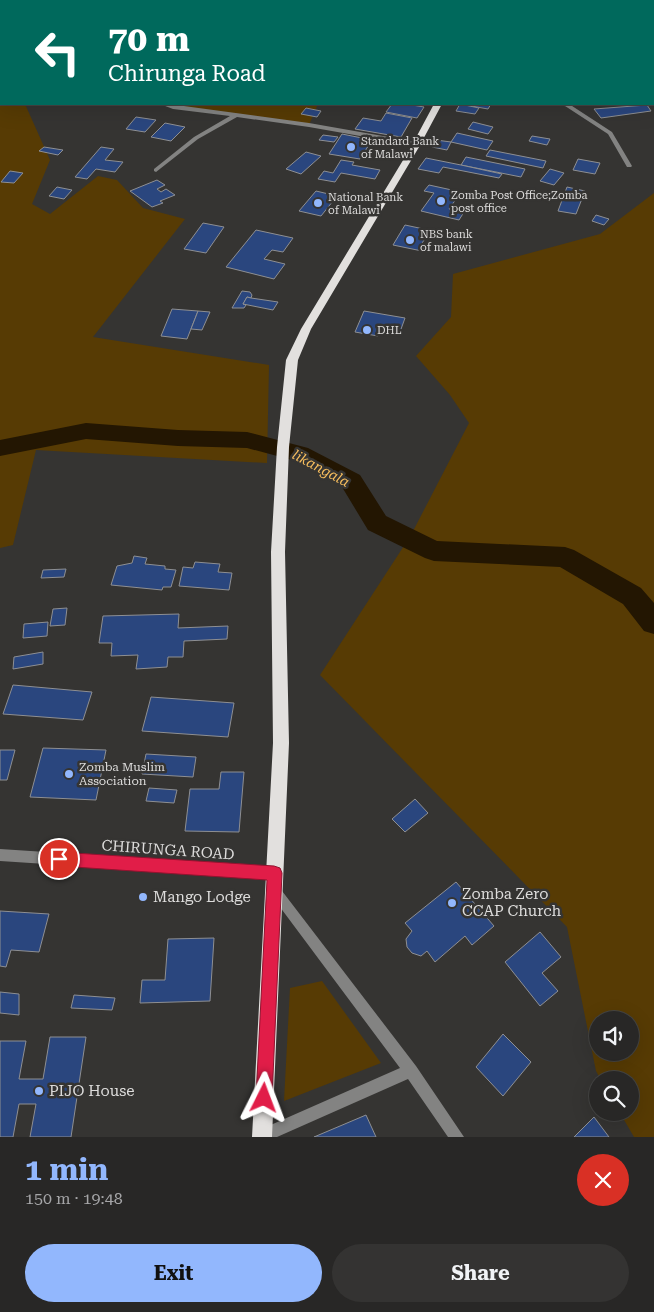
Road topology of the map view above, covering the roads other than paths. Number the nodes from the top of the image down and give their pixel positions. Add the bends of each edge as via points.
1 (166, 105) edge
2 (437, 105) edge
3 (567, 105) edge
4 (234, 116) junction
5 (417, 144) junction
6 (629, 166) dead end
7 (156, 170) dead end
8 (0, 855) edge
9 (274, 873) junction
10 (274, 890) junction
11 (411, 1071) junction
12 (262, 1136) edge
13 (458, 1137) edge

1 - 4 street
2 - 5 highway
3 - 6 street via 610,133
4 - 5 street
4 - 7 street via 196,138
5 - 9 highway via 321,304 292,360 283,447 278,552 281,743
8 - 9 street, CHIRUNGA ROAD
9 - 10 highway
10 - 11 street
10 - 12 highway
11 - 12 street
11 - 13 street

